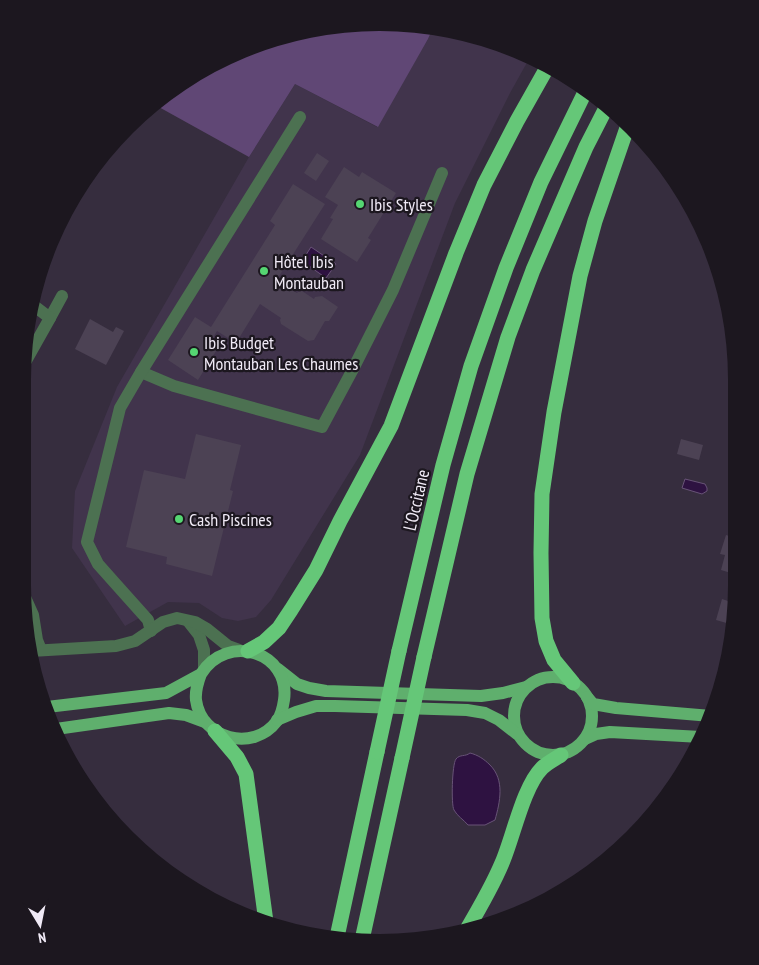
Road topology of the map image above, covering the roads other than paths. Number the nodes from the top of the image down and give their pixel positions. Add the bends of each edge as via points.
1 (544, 73) edge
2 (583, 97) edge
3 (603, 113) edge
4 (300, 117) dead end
5 (625, 132) edge
6 (442, 173) dead end
7 (62, 296) dead end
8 (39, 309) edge
9 (50, 318) junction
10 (33, 349) edge
11 (141, 372) junction
12 (33, 614) edge
13 (187, 619) junction
14 (151, 630) junction
15 (36, 643) edge
16 (38, 651) edge
17 (244, 651) junction
18 (275, 666) junction
19 (203, 671) junction
20 (573, 683) junction
21 (526, 687) junction
22 (587, 697) junction
23 (53, 706) edge
24 (702, 715) edge
25 (277, 720) junction
26 (62, 727) edge
27 (210, 727) junction
28 (517, 734) junction
29 (693, 737) edge
30 (585, 739) junction
31 (561, 755) junction
32 (265, 914) edge
33 (472, 921) edge
34 (338, 931) edge
35 (363, 933) edge

1 - 17 highway via 484,185 391,426 316,570 291,610 264,642
2 - 34 highway, L'Occitane, bridge via 541,182 471,366 443,465 399,651
3 - 35 highway, bridge via 533,270 508,337 467,474
4 - 11 street
5 - 20 highway via 580,276 542,494 542,618 554,660
6 - 11 street via 393,290 322,427 174,386
7 - 9 street
8 - 9 street
9 - 10 street
11 - 14 street via 120,408 87,542 98,564 148,620
12 - 15 street
13 - 14 street via 163,622
13 - 17 street via 207,629 228,646
13 - 19 street via 199,635 204,650
14 - 16 street via 135,641 116,646
17 - 18 main road via 263,656
17 - 19 main road via 226,653 214,659
18 - 21 main road via 297,684 326,691 481,696
18 - 25 main road via 285,693
19 - 23 main road via 166,693
19 - 27 main road via 196,698 198,710
20 - 21 main road via 549,677
20 - 22 main road
21 - 28 main road via 514,709
22 - 24 main road via 593,704 616,708
22 - 30 main road via 592,718
25 - 27 main road via 255,737 241,739 227,738
25 - 28 main road via 316,706 467,710 499,720
26 - 27 main road via 169,713 186,715
27 - 32 highway via 237,757 246,774
28 - 31 main road via 535,752
29 - 30 main road via 610,732
30 - 31 main road
31 - 33 highway via 542,768 532,781 491,888

